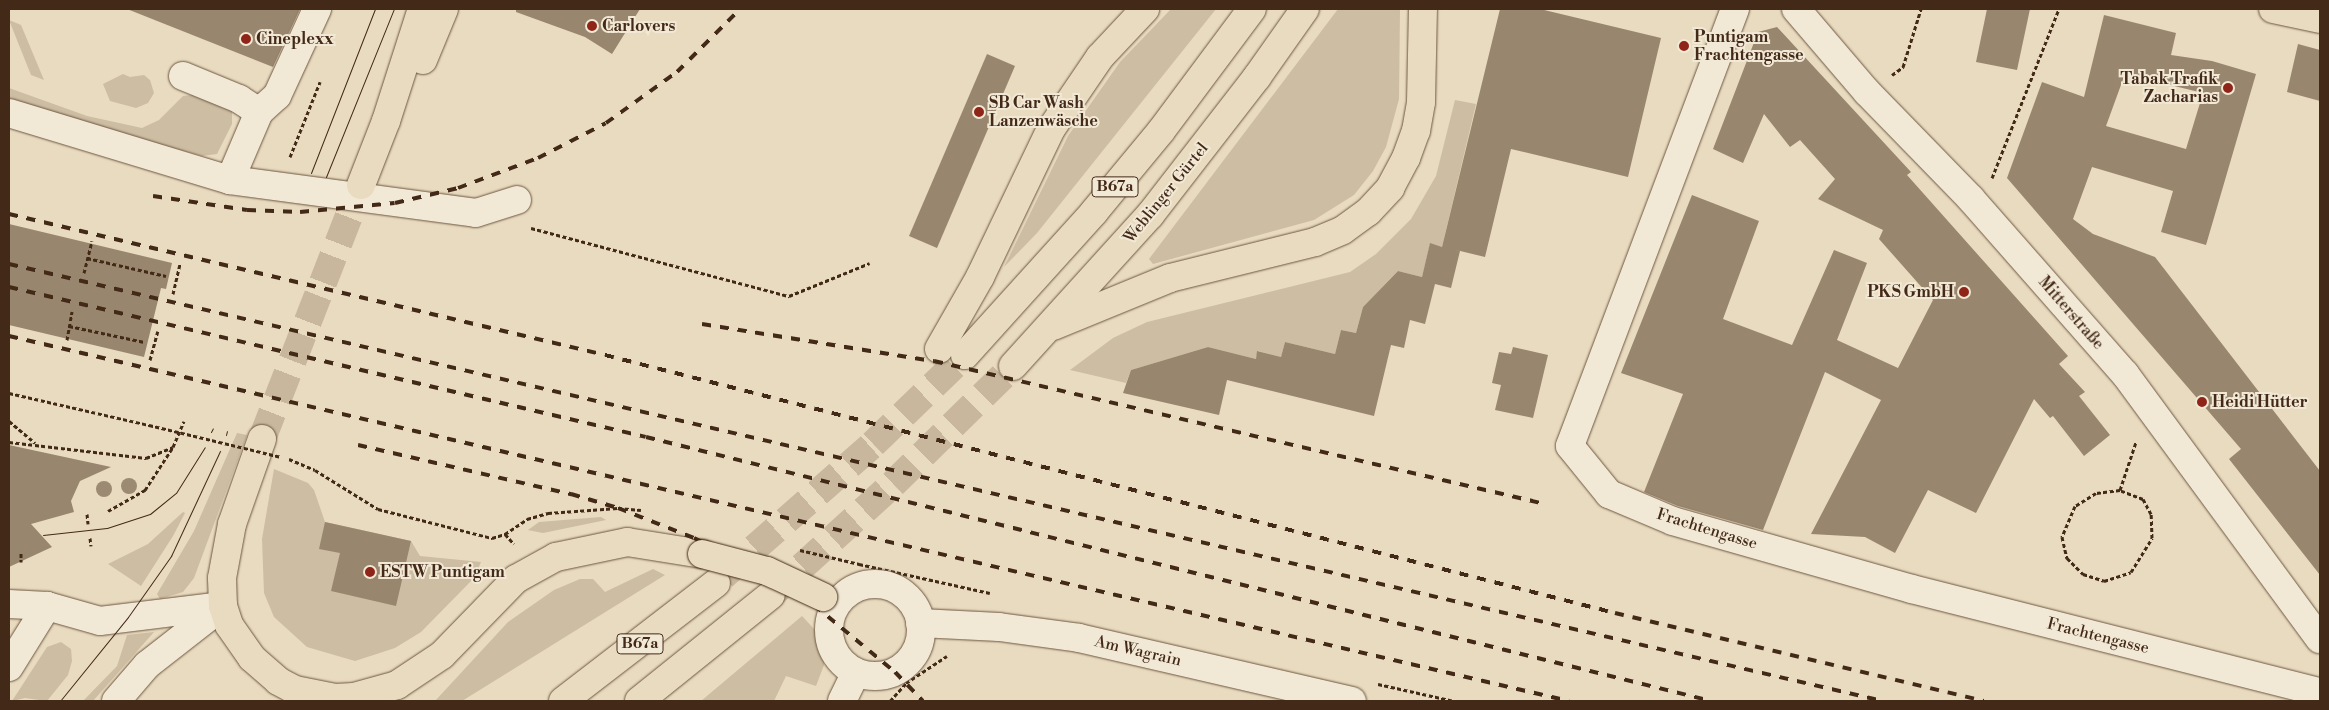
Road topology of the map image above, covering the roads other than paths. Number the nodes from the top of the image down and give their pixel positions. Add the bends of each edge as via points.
1 (317, 9) edge
2 (422, 9) edge
3 (444, 9) edge
4 (1144, 9) edge
5 (1252, 9) edge
6 (1305, 9) edge
7 (1423, 9) edge
8 (1735, 9) edge
9 (1796, 9) edge
10 (2273, 9) edge
11 (2320, 19) edge
12 (183, 76) dead end
13 (259, 112) junction
14 (9, 113) edge
15 (386, 121) junction
16 (230, 180) junction
17 (361, 185) tunnel mouth
18 (519, 213) road end
19 (1053, 326) junction
20 (939, 348) tunnel mouth
21 (965, 355) tunnel mouth
22 (1014, 366) tunnel mouth
23 (271, 448) tunnel mouth
24 (716, 583) tunnel mouth
25 (771, 595) tunnel mouth
26 (829, 602) junction
27 (9, 604) edge
28 (47, 606) junction
29 (223, 606) junction
30 (920, 623) junction
31 (2320, 639) edge
32 (16, 644) edge
33 (9, 667) edge
34 (856, 672) junction
35 (2320, 692) edge
36 (116, 701) edge
37 (563, 701) edge
38 (639, 701) edge
39 (842, 701) edge
40 (1352, 701) edge

1 - 13 street via 277,96
2 - 15 main road
3 - 15 main road via 416,76
4 - 20 main road via 1100,57 1051,129 980,277
5 - 21 main road, B67a via 1162,131
6 - 19 main road, Weblinger Gürtel / B67a via 1257,78 1150,215
7 - 19 main road via 1421,102 1416,131 1390,188 1368,212 1343,230 1314,242 1170,278
8 - 35 street, Frachtengasse via 1570,446 1608,494 1674,521 1912,589
9 - 31 street, Mitterstraße via 1868,92 1980,208 2125,374
10 - 11 main road
12 - 13 street via 239,99
13 - 16 street
14 - 16 street
15 - 17 main road
16 - 18 street via 476,213
19 - 22 main road, Weblinger Gürtel / B67a
23 - 29 main road via 230,533 222,578
24 - 37 main road, B67a
25 - 38 main road, B67a
26 - 29 main road, bridge via 767,571 702,554 627,542 556,558 516,579 464,634 419,672 397,685 354,697 314,695 278,681 239,642
26 - 30 street via 859,587 895,580 911,601
26 - 34 street via 830,642 837,657
27 - 28 street
28 - 29 street via 100,621
28 - 32 street
29 - 36 street via 147,665
30 - 34 street via 918,646 904,666 884,675
30 - 40 street, Am Wagrain via 999,627 1079,638
32 - 33 street
34 - 39 street

